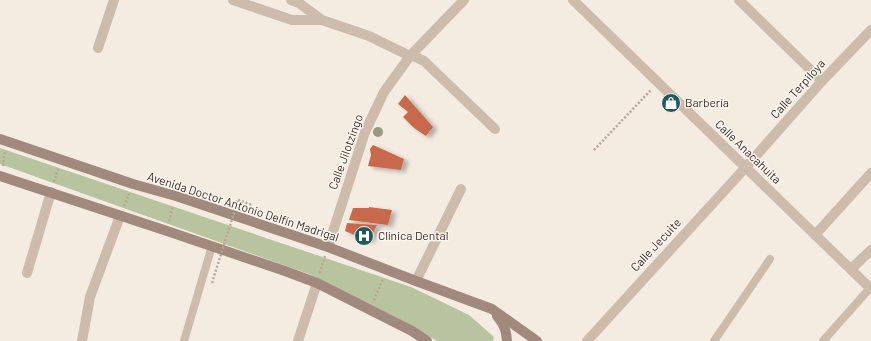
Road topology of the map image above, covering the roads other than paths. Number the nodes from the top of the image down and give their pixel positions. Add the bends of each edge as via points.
1 (114, 0) edge
2 (233, 0) edge
3 (291, 0) edge
4 (464, 0) edge
5 (573, 0) edge
6 (739, 0) edge
7 (322, 20) junction
8 (871, 30) edge
9 (98, 48) dead end
10 (410, 55) junction
11 (822, 81) junction
12 (495, 129) dead end
13 (3, 140) edge
14 (746, 167) junction
15 (871, 173) edge
16 (0, 178) edge
17 (461, 189) dead end
18 (51, 192) junction
19 (120, 216) junction
20 (815, 235) junction
21 (212, 246) junction
22 (328, 248) junction
23 (871, 250) edge
24 (770, 259) dead end
25 (850, 269) junction
26 (27, 273) dead end
27 (416, 281) junction
28 (317, 283) junction
29 (870, 289) edge
30 (492, 309) junction
31 (82, 341) edge
32 (184, 341) edge
33 (298, 341) edge
34 (427, 341) edge
35 (507, 341) edge
36 (537, 341) edge
37 (587, 341) edge
38 (714, 341) edge
39 (823, 341) edge

1 - 9 street
2 - 7 street via 292,20
3 - 7 street via 299,2
4 - 10 street, Calle Jilotzingo
5 - 14 street, Calle Anacahuita
6 - 11 street
7 - 10 street via 369,36
8 - 11 street, Calle Terpiloya
10 - 12 street via 424,61
10 - 22 street, Calle Jilotzingo via 384,92 365,132
11 - 14 street, Calle Terpiloya
13 - 22 main road, Avenida Doctor Antonio Delfín Madrigal
14 - 20 street, Calle Anacahuita
14 - 37 street, Calle Jecuite
15 - 20 street
16 - 18 main road
17 - 27 street
18 - 19 main road
18 - 26 street
19 - 21 main road
19 - 31 street via 90,298
20 - 25 street, Calle Anacahuita
21 - 28 main road
21 - 32 lane
22 - 27 main road, Avenida Doctor Antonio Delfín Madrigal
23 - 25 street
24 - 38 lane
25 - 29 street, Calle Anacahuita
27 - 30 main road, Avenida Doctor Antonio Delfín Madrigal
28 - 33 street
28 - 34 main road
29 - 39 lane
30 - 35 main road via 506,331
30 - 36 main road, Avenida Doctor Antonio Delfín Madrigal

